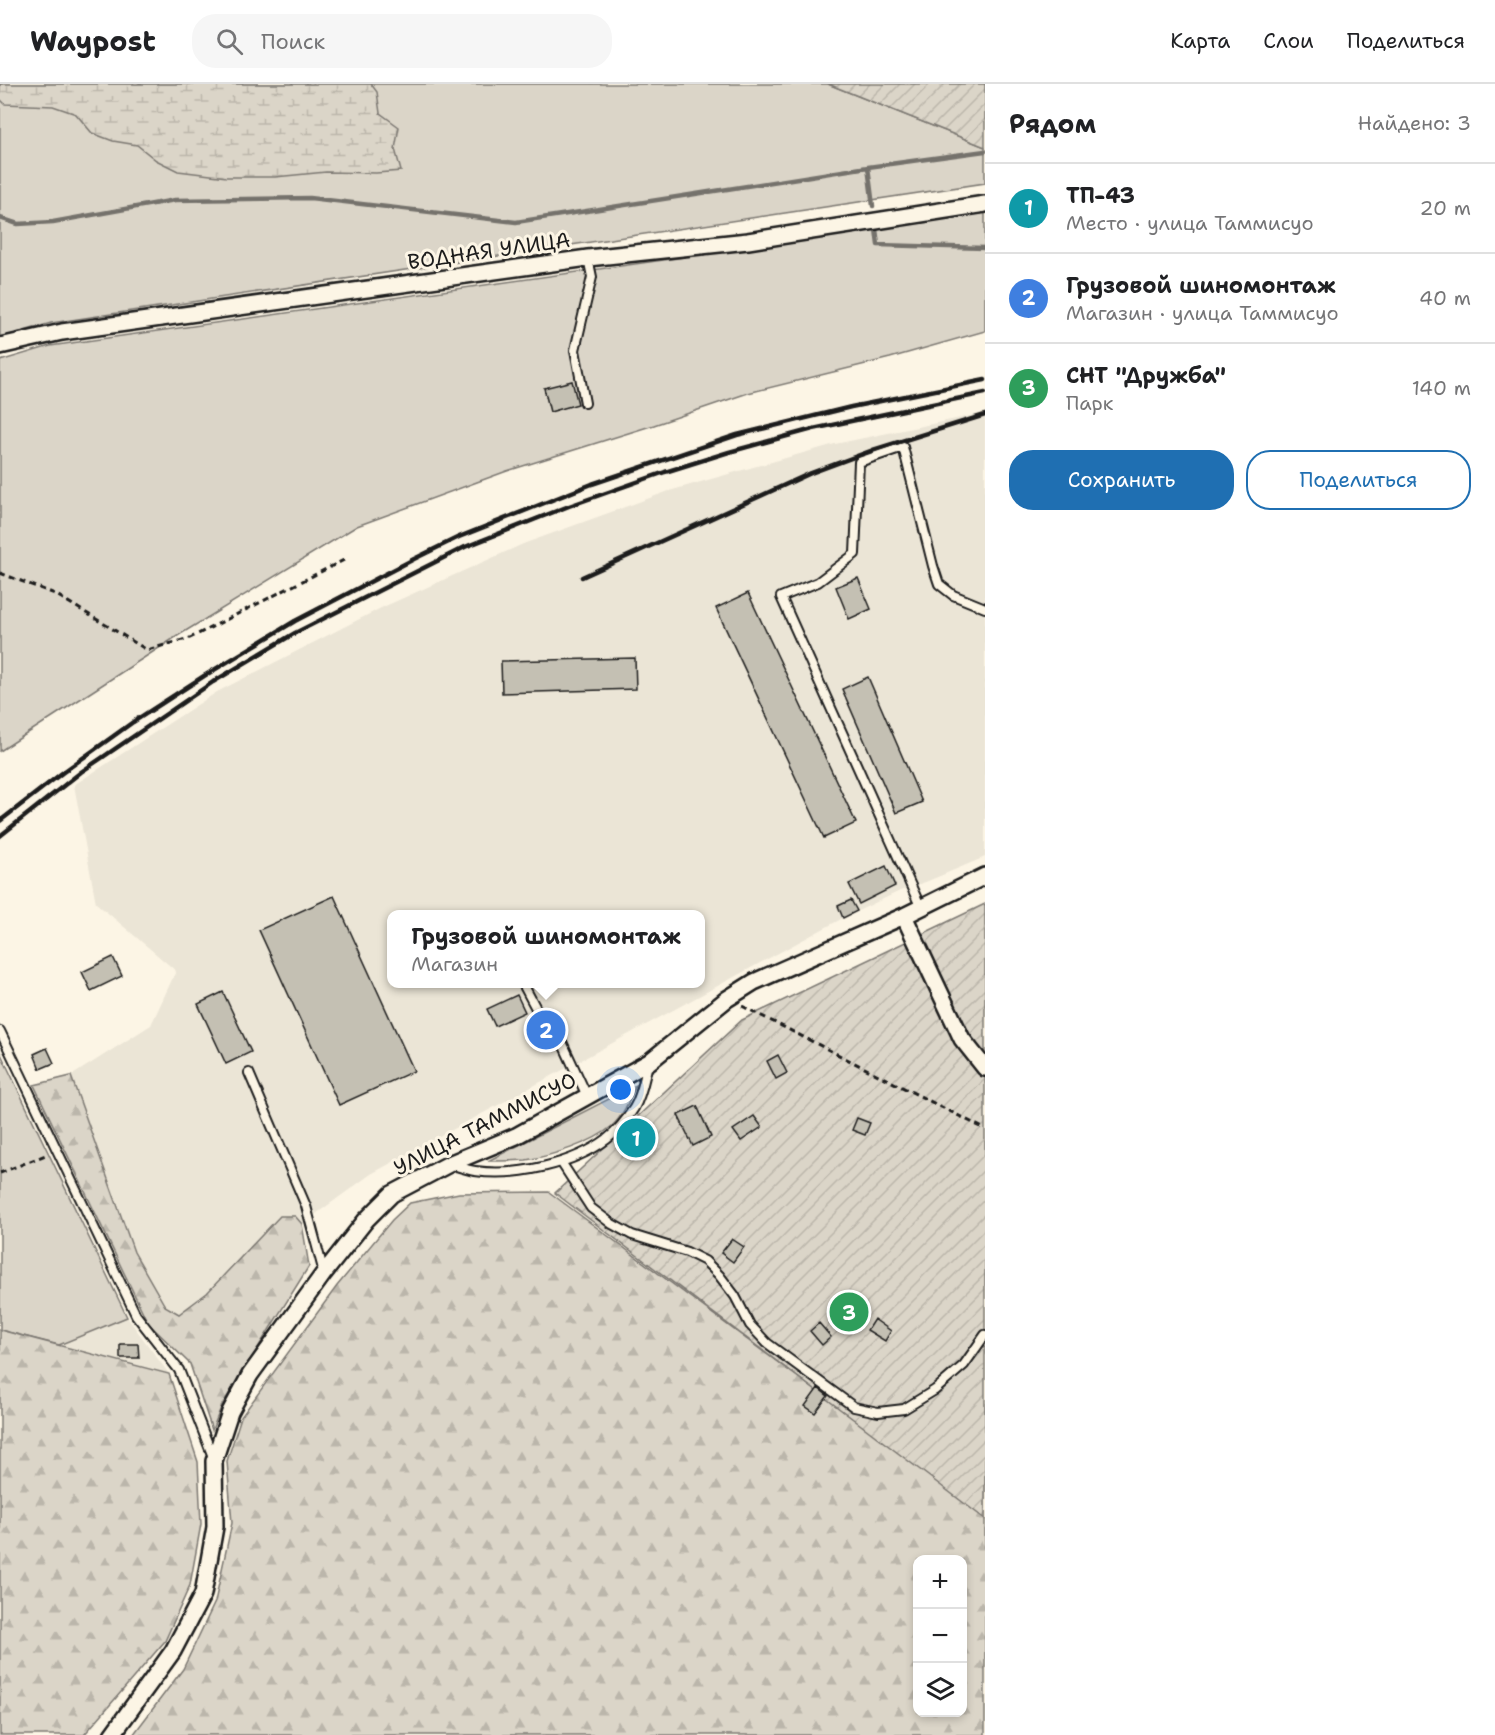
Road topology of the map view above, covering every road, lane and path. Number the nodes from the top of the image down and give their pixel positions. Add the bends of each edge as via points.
1 (985, 204) edge
2 (588, 258) junction
3 (0, 346) edge
4 (585, 403) dead end
5 (346, 559) dead end
6 (0, 573) edge
7 (985, 608) edge
8 (985, 876) edge
9 (921, 908) junction
10 (904, 916) junction
11 (525, 988) edge
12 (727, 999) junction
13 (0, 1031) edge
14 (649, 1062) junction
15 (985, 1068) edge
16 (249, 1073) dead end
17 (587, 1096) junction
18 (985, 1129) edge
19 (57, 1150) junction
20 (561, 1162) junction
21 (449, 1164) junction
22 (0, 1173) edge
23 (324, 1273) junction
24 (985, 1335) edge
25 (214, 1461) junction
26 (112, 1735) edge

1 - 2 street, ВОДНАЯ УЛИЦА via 748,241
2 - 3 street, ВОДНАЯ УЛИЦА via 62,332
2 - 4 lane via 592,277 575,350
5 - 6 path via 190,638 147,650 55,594
7 - 9 lane via 953,595 939,584 903,447 859,462 855,554 818,582 781,597
8 - 9 street, УЛИЦА ТАММИСУО
9 - 10 street, УЛИЦА ТАММИСУО
10 - 12 street, УЛИЦА ТАММИСУО via 754,982
10 - 15 street via 962,1039
11 - 17 lane via 539,1014 556,1029
12 - 14 street, УЛИЦА ТАММИСУО
12 - 18 path
13 - 19 lane
14 - 17 street, УЛИЦА ТАММИСУО
14 - 20 lane via 636,1106 627,1119 607,1139
16 - 23 lane via 306,1206
17 - 21 street, УЛИЦА ТАММИСУО via 516,1136
19 - 22 path
19 - 25 lane via 136,1315 179,1370
20 - 21 lane via 497,1172
20 - 24 lane via 591,1208 632,1235 687,1252 705,1262 719,1275 750,1325 767,1343 854,1407 878,1412 904,1409 935,1390 964,1365
21 - 23 street, УЛИЦА ТАММИСУО via 392,1194
23 - 25 street, УЛИЦА ТАММИСУО via 250,1375 230,1412
25 - 26 street, УЛИЦА ТАММИСУО via 215,1527 203,1594 173,1652

